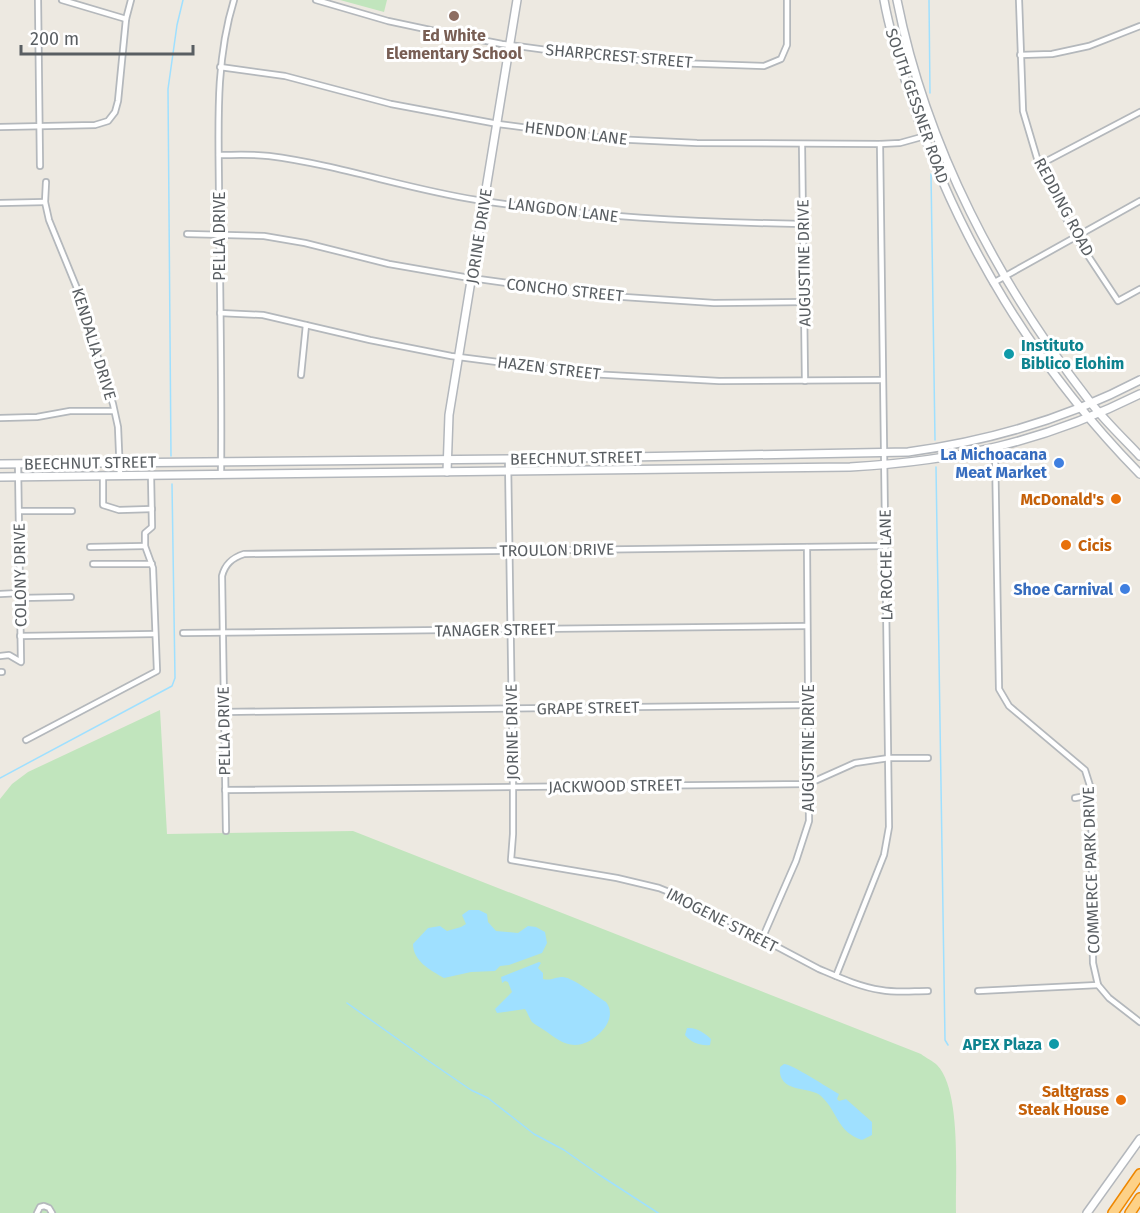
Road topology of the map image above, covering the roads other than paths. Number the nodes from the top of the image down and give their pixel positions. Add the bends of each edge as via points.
1 (38, 0) edge
2 (62, 0) edge
3 (131, 0) edge
4 (234, 0) edge
5 (316, 0) edge
6 (517, 0) edge
7 (787, 0) edge
8 (884, 0) edge
9 (897, 0) edge
10 (1019, 0) edge
11 (900, 16) junction
12 (126, 19) junction
13 (887, 19) junction
14 (1140, 26) edge
15 (509, 45) junction
16 (1020, 55) junction
17 (220, 67) junction
18 (1140, 112) edge
19 (498, 124) junction
20 (40, 126) junction
21 (0, 127) edge
22 (936, 133) junction
23 (924, 136) junction
24 (880, 144) junction
25 (802, 145) junction
26 (219, 155) junction
27 (1039, 165) junction
28 (40, 166) dead end
29 (46, 182) dead end
30 (484, 201) junction
31 (1140, 201) edge
32 (45, 202) junction
33 (0, 203) edge
34 (803, 224) junction
35 (186, 234) dead end
36 (219, 234) junction
37 (1075, 236) junction
38 (1004, 276) junction
39 (472, 279) junction
40 (993, 283) junction
41 (1140, 289) edge
42 (804, 302) junction
43 (220, 313) junction
44 (306, 325) junction
45 (459, 357) junction
46 (301, 375) dead end
47 (882, 380) junction
48 (1140, 380) edge
49 (805, 381) junction
50 (1140, 394) edge
51 (1091, 403) junction
52 (1079, 408) junction
53 (114, 411) junction
54 (1100, 414) junction
55 (0, 418) edge
56 (1088, 418) junction
57 (995, 448) junction
58 (884, 454) junction
59 (765, 456) junction
60 (1140, 456) edge
61 (630, 458) junction
62 (508, 459) junction
63 (334, 460) junction
64 (447, 460) junction
65 (221, 462) junction
66 (120, 463) junction
67 (0, 464) edge
68 (18, 464) junction
69 (884, 465) junction
70 (765, 468) junction
71 (631, 470) junction
72 (509, 471) junction
73 (447, 472) junction
74 (334, 473) junction
75 (221, 474) junction
76 (1140, 474) edge
77 (104, 475) junction
78 (120, 475) junction
79 (151, 475) junction
80 (18, 476) junction
81 (0, 477) edge
82 (152, 509) junction
83 (19, 511) junction
84 (72, 511) dead end
85 (145, 546) junction
86 (885, 546) junction
87 (90, 547) dead end
88 (807, 547) junction
89 (510, 550) junction
90 (230, 561) joint
91 (93, 564) dead end
92 (152, 564) junction
93 (0, 594) edge
94 (20, 596) junction
95 (71, 597) dead end
96 (807, 626) junction
97 (511, 630) junction
98 (183, 633) dead end
99 (223, 633) junction
100 (155, 634) junction
101 (20, 636) junction
102 (0, 656) edge
103 (808, 705) junction
104 (512, 709) junction
105 (224, 712) junction
106 (26, 740) dead end
107 (889, 758) junction
108 (928, 758) dead end
109 (808, 784) junction
110 (513, 788) junction
111 (225, 790) junction
112 (1091, 795) junction
113 (1075, 798) dead end
114 (226, 831) dead end
115 (511, 860) joint
116 (762, 939) junction
117 (836, 975) junction
118 (1098, 985) junction
119 (928, 991) dead end
120 (978, 991) dead end
121 (1140, 1022) edge
122 (1140, 1139) edge
123 (1140, 1173) edge
124 (1140, 1198) edge
125 (37, 1213) edge
126 (52, 1213) edge
127 (1087, 1213) edge
128 (1113, 1213) edge
129 (1130, 1213) edge

1 - 20 street
2 - 12 street
3 - 12 street
4 - 17 street, PELLA DRIVE
5 - 15 street, SHARPCREST STREET via 388,21
6 - 15 main road, JORINE DRIVE
7 - 15 street, SHARPCREST STREET via 787,45 781,59 764,66 675,63
8 - 13 main road, SOUTH GESSNER ROAD
9 - 11 main road, SOUTH GESSNER ROAD
10 - 16 street, REDDING ROAD
11 - 13 main road
11 - 22 main road, SOUTH GESSNER ROAD
12 - 20 street via 118,101 112,117 95,125
13 - 23 main road, SOUTH GESSNER ROAD
14 - 16 street via 1089,46 1052,54
15 - 19 main road, JORINE DRIVE
16 - 27 street, REDDING ROAD via 1023,111
17 - 19 street, HENDON LANE via 285,76 391,104
17 - 26 street, PELLA DRIVE
18 - 27 street
19 - 25 street, HENDON LANE via 612,139
19 - 30 main road, JORINE DRIVE
20 - 21 street
20 - 28 street
22 - 23 street, HENDON LANE
22 - 38 main road, SOUTH GESSNER ROAD via 964,201
23 - 24 street, HENDON LANE
23 - 40 main road, SOUTH GESSNER ROAD via 946,191
24 - 25 street, HENDON LANE
24 - 47 street, LA ROCHE LANE
25 - 34 street, AUGUSTINE DRIVE
26 - 30 street, LANGDON LANE via 267,156 314,164
26 - 36 street, PELLA DRIVE
27 - 37 street, REDDING ROAD
29 - 32 street, KENDALIA DRIVE
30 - 34 street, LANGDON LANE via 595,216
30 - 39 main road, JORINE DRIVE
31 - 37 street
32 - 33 street
32 - 53 street, KENDALIA DRIVE via 86,308
34 - 42 street, AUGUSTINE DRIVE
35 - 36 street, CONCHO STREET
36 - 39 street, CONCHO STREET via 305,243 388,264
36 - 43 street, PELLA DRIVE
37 - 38 street
37 - 41 street, REDDING ROAD via 1118,301
38 - 40 street
38 - 51 main road, SOUTH GESSNER ROAD
39 - 42 street, CONCHO STREET via 627,297 714,303
39 - 45 main road, JORINE DRIVE
40 - 52 main road, SOUTH GESSNER ROAD
42 - 49 street, AUGUSTINE DRIVE
43 - 44 street, HAZEN STREET via 263,315
43 - 65 street, PELLA DRIVE
44 - 45 street, HAZEN STREET
44 - 46 street
45 - 49 street, HAZEN STREET via 590,374
45 - 64 main road, JORINE DRIVE via 449,415
47 - 49 street, HAZEN STREET
47 - 58 street, LA ROCHE LANE
48 - 51 main road, BEECHNUT STREET
50 - 54 main road, BEECHNUT STREET
51 - 52 main road, BEECHNUT STREET
51 - 54 main road, SOUTH GESSNER ROAD
52 - 56 main road, SOUTH GESSNER ROAD
52 - 58 main road, BEECHNUT STREET via 1001,434
53 - 55 street
53 - 66 street, KENDALIA DRIVE
54 - 56 main road, BEECHNUT STREET
54 - 60 main road, SOUTH GESSNER ROAD
56 - 57 main road, BEECHNUT STREET
56 - 76 main road, SOUTH GESSNER ROAD
57 - 69 main road, BEECHNUT STREET
57 - 112 street, COMMERCE PARK DRIVE via 999,688 1009,706 1085,770
58 - 59 main road, BEECHNUT STREET
58 - 69 street, LA ROCHE LANE
59 - 61 main road, BEECHNUT STREET
59 - 70 main road
61 - 62 main road, BEECHNUT STREET
61 - 71 main road
62 - 64 main road, BEECHNUT STREET
62 - 72 street, JORINE DRIVE
63 - 64 main road, BEECHNUT STREET
63 - 65 main road, BEECHNUT STREET
63 - 74 main road
64 - 73 main road, JORINE DRIVE
65 - 66 main road, BEECHNUT STREET
65 - 75 street, PELLA DRIVE
66 - 68 main road, BEECHNUT STREET
66 - 78 street, KENDALIA DRIVE
67 - 68 main road, BEECHNUT STREET
68 - 80 street, COLONY DRIVE
69 - 70 main road, BEECHNUT STREET
69 - 86 street, LA ROCHE LANE
70 - 71 main road, BEECHNUT STREET
71 - 72 main road, BEECHNUT STREET
72 - 73 main road, BEECHNUT STREET
72 - 89 street, JORINE DRIVE
73 - 74 main road, BEECHNUT STREET
74 - 75 main road, BEECHNUT STREET
75 - 79 main road, BEECHNUT STREET
77 - 78 main road, BEECHNUT STREET
77 - 80 main road, BEECHNUT STREET
77 - 82 street via 104,505 119,510
78 - 79 main road, BEECHNUT STREET
79 - 82 street
80 - 81 main road, BEECHNUT STREET
80 - 83 street, COLONY DRIVE
82 - 85 street via 152,527 145,533
83 - 84 street
83 - 94 street, COLONY DRIVE
85 - 87 street
85 - 92 street
86 - 88 street, TROULON DRIVE
86 - 107 street, LA ROCHE LANE
88 - 89 street, TROULON DRIVE
88 - 96 street, AUGUSTINE DRIVE
89 - 90 street, TROULON DRIVE via 244,554
89 - 97 street, JORINE DRIVE
90 - 99 street, PELLA DRIVE via 222,576
91 - 92 street
92 - 100 street
93 - 94 street
94 - 95 street
94 - 101 street, COLONY DRIVE
96 - 97 street, TANAGER STREET
96 - 103 street, AUGUSTINE DRIVE
97 - 99 street, TANAGER STREET
97 - 104 street, JORINE DRIVE
98 - 99 street, TANAGER STREET
99 - 105 street, PELLA DRIVE
100 - 101 street
100 - 106 street via 157,671
101 - 102 street, COLONY DRIVE via 21,662 9,655
103 - 104 street, GRAPE STREET
103 - 109 street, AUGUSTINE DRIVE
104 - 105 street, GRAPE STREET
104 - 110 street, JORINE DRIVE
105 - 111 street, PELLA DRIVE
107 - 108 street, JACKWOOD STREET
107 - 109 street, JACKWOOD STREET via 852,764
107 - 117 street, LA ROCHE LANE via 887,843
109 - 110 street, JACKWOOD STREET
109 - 116 street, AUGUSTINE DRIVE via 807,830
110 - 111 street, JACKWOOD STREET
110 - 115 street, JORINE DRIVE
111 - 114 street, PELLA DRIVE
112 - 113 street
112 - 118 street, COMMERCE PARK DRIVE via 1094,963
115 - 116 street, IMOGENE STREET via 659,888
116 - 117 street, IMOGENE STREET
117 - 119 street, IMOGENE STREET via 879,990
118 - 120 street
118 - 121 street
122 - 127 main road
123 - 128 highway
124 - 129 highway
125 - 126 street via 44,1206

